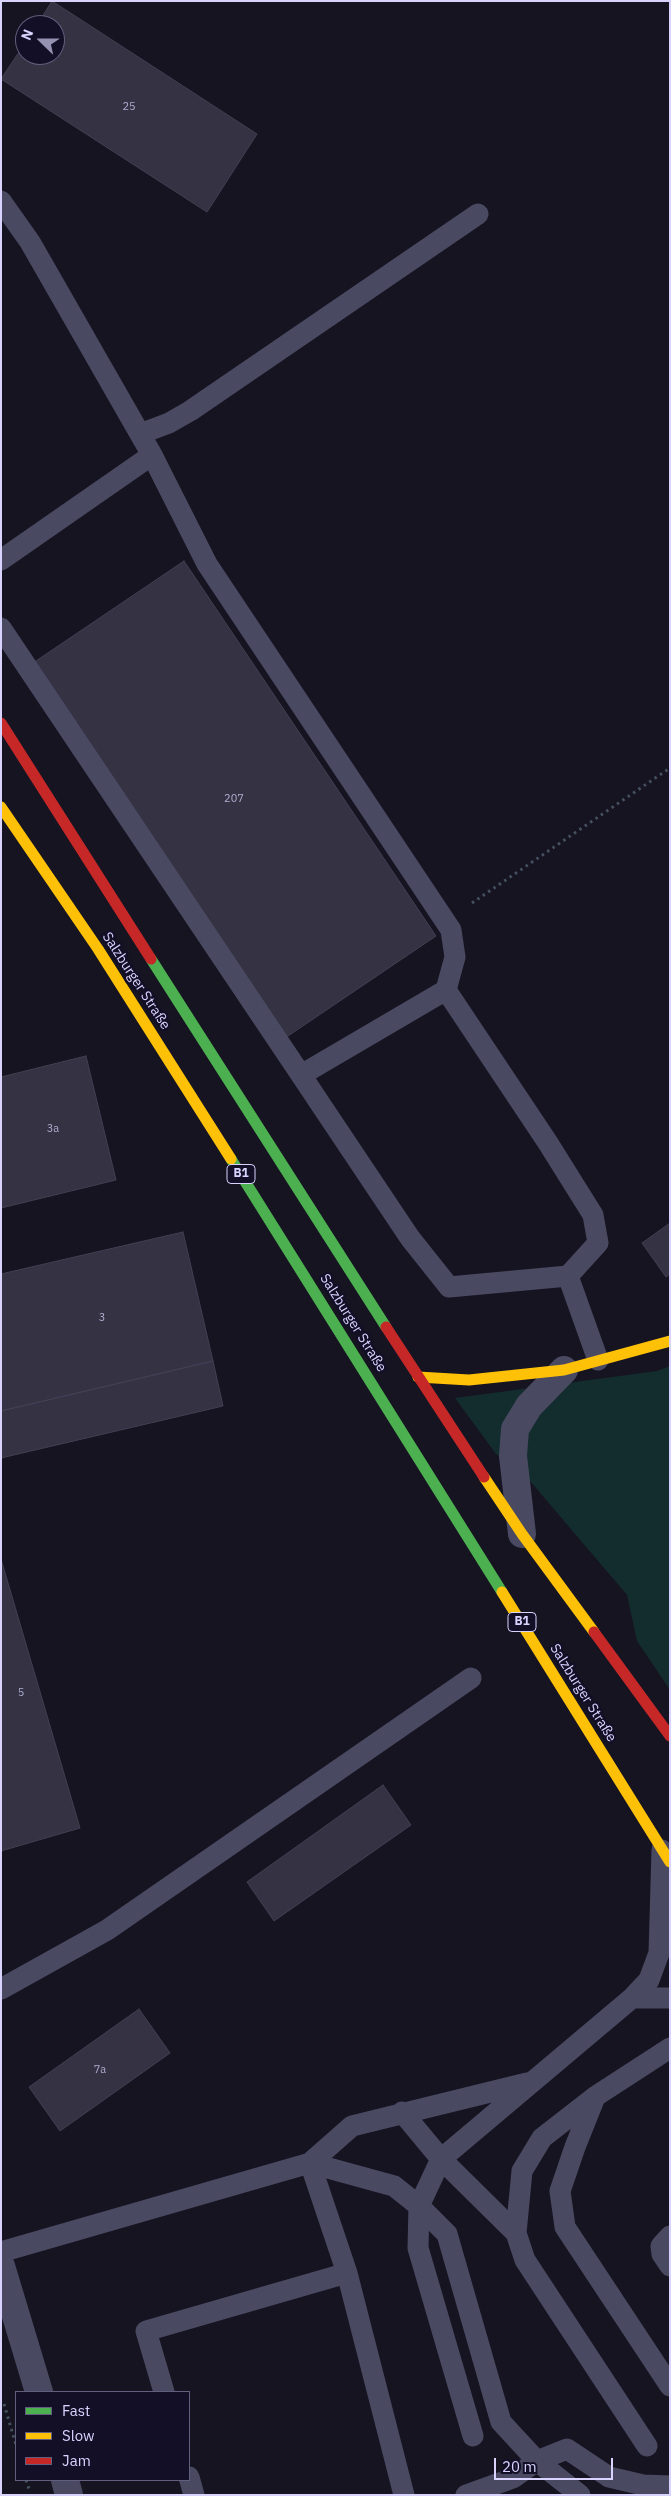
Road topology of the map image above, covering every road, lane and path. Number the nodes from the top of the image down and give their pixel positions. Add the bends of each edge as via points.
1 (1, 201) edge
2 (478, 214) dead end
3 (140, 434) junction
4 (157, 465) junction
5 (1, 560) edge
6 (1, 628) edge
7 (1, 723) edge
8 (670, 768) edge
9 (1, 807) edge
10 (465, 908) dead end
11 (446, 990) junction
12 (301, 1075) junction
13 (568, 1276) junction
14 (670, 1341) edge
15 (598, 1360) junction
16 (564, 1370) junction
17 (418, 1377) junction
18 (522, 1534) junction
19 (471, 1678) dead end
20 (670, 1736) edge
21 (666, 1856) edge
22 (1, 1989) edge
23 (632, 1998) junction
24 (670, 1998) edge
25 (670, 2048) edge
26 (532, 2082) junction
27 (596, 2096) junction
28 (402, 2112) junction
29 (441, 2159) junction
30 (310, 2163) junction
31 (419, 2206) junction
32 (516, 2233) junction
33 (670, 2236) edge
34 (1, 2252) edge
35 (1, 2266) edge
36 (670, 2266) edge
37 (347, 2273) junction
38 (670, 2386) edge
39 (39, 2391) edge
40 (164, 2391) edge
41 (4, 2402) dead end
42 (473, 2436) dead end
43 (15, 2441) edge
44 (646, 2446) dead end
45 (537, 2461) junction
46 (65, 2481) edge
47 (190, 2481) edge
48 (670, 2486) edge
49 (69, 2495) edge
50 (194, 2495) edge
51 (404, 2495) edge
52 (466, 2495) edge
53 (580, 2495) edge

1 - 3 lane via 30,242
2 - 3 lane via 190,411
3 - 4 lane
4 - 5 lane
4 - 11 lane via 207,564 451,930 455,957
6 - 12 lane
7 - 17 main road, Salzburger Straße
8 - 10 path
9 - 21 main road, Salzburger Straße / B1 via 98,949 394,1415
11 - 12 lane
11 - 13 lane via 593,1215 598,1243
12 - 13 lane via 410,1238 449,1287
13 - 15 lane
14 - 15 main road
15 - 16 main road
16 - 17 main road via 469,1380
16 - 18 street via 529,1406 515,1429 513,1456
17 - 18 main road, Salzburger Straße
18 - 20 main road, Salzburger Straße
19 - 22 lane via 107,1930
21 - 23 lane via 659,1953 649,1980
23 - 24 lane
23 - 26 lane
25 - 27 lane
26 - 28 lane
26 - 29 lane
27 - 32 lane via 542,2138 522,2170
27 - 38 lane via 560,2191 565,2227
28 - 29 lane
28 - 30 lane via 352,2126
29 - 31 lane
29 - 32 lane
30 - 31 lane via 394,2186
30 - 34 lane
30 - 37 lane
31 - 42 lane via 418,2248
31 - 45 lane via 446,2234 501,2422
32 - 44 lane via 525,2260
33 - 36 lane via 661,2246
35 - 39 street
37 - 40 lane via 146,2331
37 - 51 lane
41 - 43 path
45 - 48 lane via 567,2449 609,2477 644,2485
45 - 52 lane via 513,2478
45 - 53 lane
46 - 49 street
47 - 50 lane

